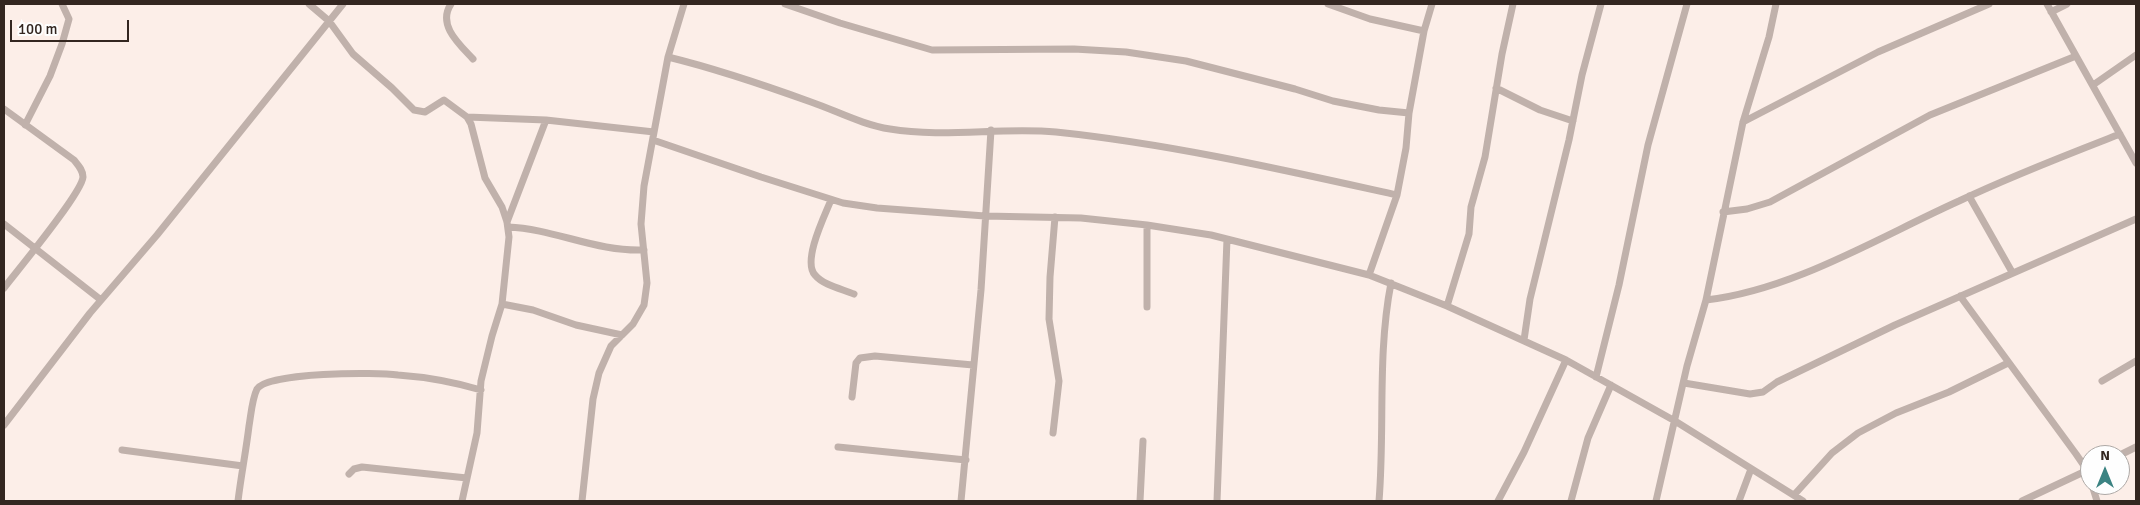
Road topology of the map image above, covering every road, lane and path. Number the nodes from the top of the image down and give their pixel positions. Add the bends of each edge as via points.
1 (62, 4) edge
2 (309, 4) edge
3 (343, 4) edge
4 (451, 4) edge
5 (684, 4) edge
6 (785, 4) edge
7 (1328, 4) edge
8 (1432, 4) edge
9 (1513, 4) edge
10 (1601, 4) edge
11 (1687, 4) edge
12 (1776, 4) edge
13 (1989, 4) edge
14 (2047, 4) edge
15 (2067, 4) edge
16 (2052, 12) junction
17 (329, 21) junction
18 (1424, 31) junction
19 (2136, 55) edge
20 (2076, 56) junction
21 (668, 57) junction
22 (473, 59) dead end
23 (2093, 85) junction
24 (1496, 88) junction
25 (4, 109) edge
26 (1408, 113) junction
27 (467, 117) junction
28 (546, 120) junction
29 (1573, 121) junction
30 (1743, 122) junction
31 (25, 125) junction
32 (991, 130) junction
33 (2120, 134) junction
34 (653, 136) junction
35 (2134, 152) edge
36 (2136, 164) edge
37 (1397, 195) junction
38 (1969, 196) junction
39 (831, 200) junction
40 (1723, 212) junction
41 (985, 216) junction
42 (1055, 217) junction
43 (2136, 218) edge
44 (4, 224) edge
45 (507, 225) junction
46 (1147, 225) junction
47 (1227, 239) junction
48 (36, 248) junction
49 (644, 250) junction
50 (2012, 272) junction
51 (1368, 275) junction
52 (1391, 282) junction
53 (4, 288) edge
54 (854, 294) dead end
55 (1960, 296) junction
56 (102, 300) junction
57 (1706, 300) junction
58 (502, 304) junction
59 (1447, 306) junction
60 (1147, 307) dead end
61 (622, 335) junction
62 (1524, 340) junction
63 (1566, 360) junction
64 (2136, 361) edge
65 (2008, 363) junction
66 (973, 365) junction
67 (1596, 377) junction
68 (2102, 381) dead end
69 (1684, 384) junction
70 (1611, 385) junction
71 (480, 390) junction
72 (852, 397) dead end
73 (1675, 421) junction
74 (4, 425) edge
75 (1053, 432) dead end
76 (1143, 441) dead end
77 (838, 446) dead end
78 (122, 450) dead end
79 (2080, 459) edge
80 (966, 460) junction
81 (243, 466) junction
82 (1751, 469) junction
83 (349, 474) dead end
84 (2080, 474) edge
85 (467, 478) junction
86 (1794, 495) junction
87 (238, 501) edge
88 (462, 501) edge
89 (582, 501) edge
90 (962, 501) edge
91 (1140, 501) edge
92 (1217, 501) edge
93 (1379, 501) edge
94 (1498, 501) edge
95 (1571, 501) edge
96 (1656, 501) edge
97 (1738, 501) edge
98 (1803, 501) edge
99 (2022, 501) edge

1 - 31 street via 69,18 62,44
2 - 17 street
3 - 17 street
4 - 22 street via 447,10 447,26
5 - 21 street
6 - 26 street via 932,50 1126,52 1186,61 1295,88 1333,102
7 - 18 street via 1370,19
8 - 18 street
9 - 24 street
10 - 29 street
11 - 67 street via 1648,145
12 - 30 street via 1770,37
13 - 30 street via 1878,52
14 - 16 street
15 - 16 street
16 - 20 street
17 - 27 street via 354,54 414,110 424,112 444,100
17 - 56 street
18 - 26 street
19 - 23 street
20 - 23 street
20 - 40 street via 1930,115 1770,202
21 - 32 street via 714,68 890,129
21 - 34 street
23 - 33 street
24 - 29 street via 1540,110
24 - 59 street via 1485,157 1471,207 1469,234
25 - 31 street
26 - 37 street via 1406,148
27 - 28 street
27 - 45 street via 485,178 502,207
28 - 34 street
28 - 45 street
29 - 62 street via 1530,299
30 - 40 street
31 - 48 street via 74,160 83,177 78,190
32 - 37 street via 1054,132 1215,156
32 - 41 street
33 - 35 street
33 - 38 street
34 - 39 street
34 - 49 street via 644,186 641,224
35 - 36 street
37 - 51 street
38 - 50 street
38 - 57 street via 1786,282
39 - 41 street via 877,208
39 - 54 street via 810,264 814,274 822,280
40 - 57 street
41 - 42 street
41 - 66 street
42 - 46 street
42 - 75 street via 1049,319 1059,381
43 - 50 street
44 - 48 street
45 - 49 street via 622,251
45 - 58 street
46 - 47 street
46 - 60 street
47 - 51 street
47 - 92 street
48 - 53 street
48 - 56 street
49 - 61 street via 647,283 644,306
50 - 55 street
51 - 52 street
52 - 59 street
52 - 93 street via 1383,345
55 - 65 street
55 - 69 street via 1823,359 1762,392 1739,394
56 - 74 street
57 - 69 street
58 - 61 street
58 - 71 street
59 - 62 street
61 - 89 street via 612,346 599,373 593,399
62 - 63 street
63 - 67 street
63 - 94 street
64 - 68 street
65 - 79 street
65 - 86 street via 1858,433 1832,454
66 - 72 street via 904,358 860,358 856,363
66 - 80 street
67 - 70 street
69 - 73 street
70 - 73 street
70 - 95 street via 1588,438
71 - 81 street via 397,374 340,374 263,383 257,389
71 - 85 street via 477,433
73 - 82 street
73 - 96 street
76 - 91 street
77 - 80 street
78 - 81 street
80 - 90 street
81 - 87 street
82 - 86 street
82 - 97 street
83 - 85 street via 362,467
84 - 99 street
85 - 88 street
86 - 98 street

